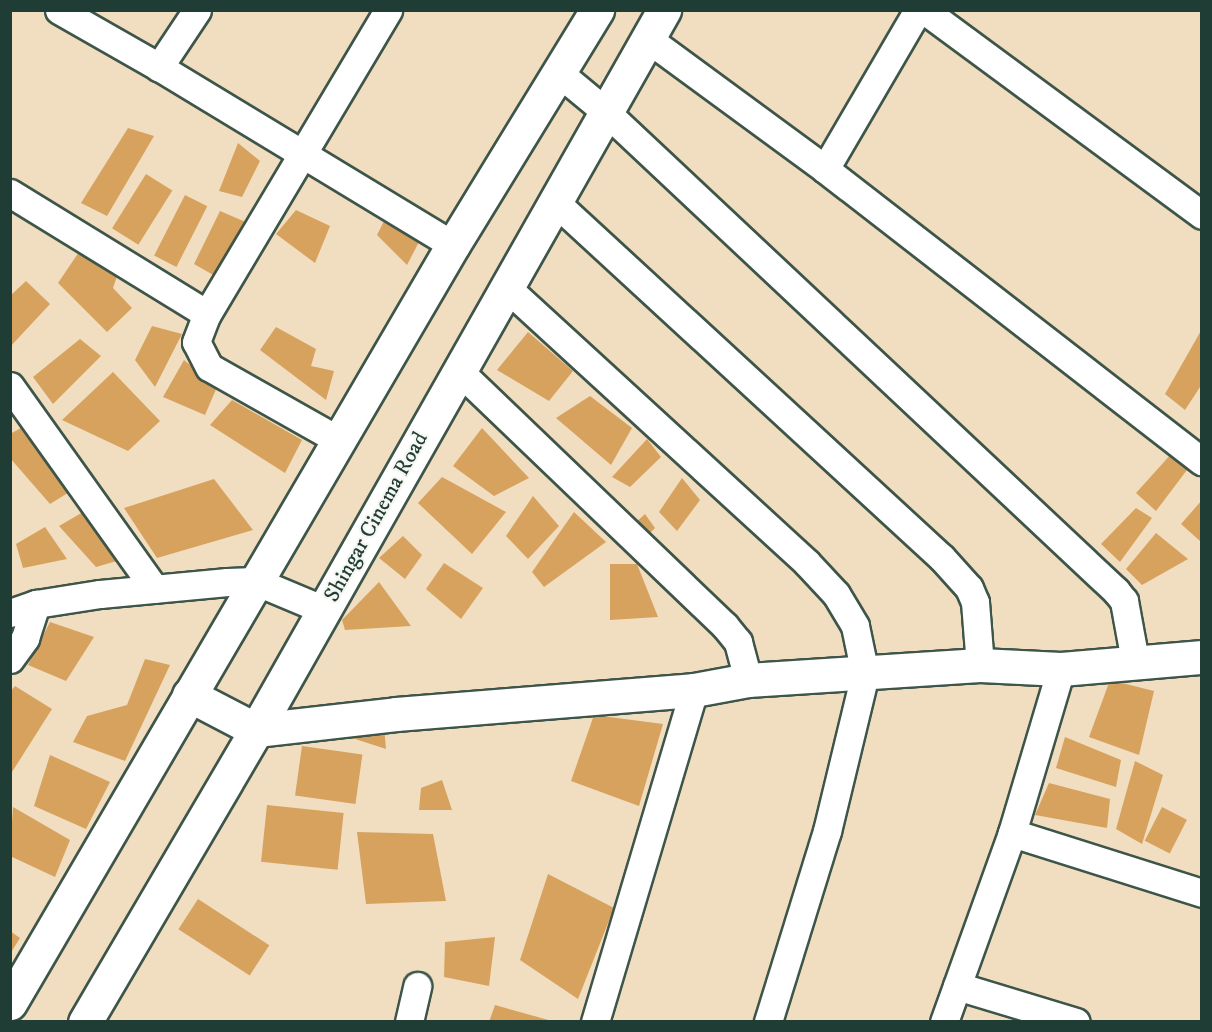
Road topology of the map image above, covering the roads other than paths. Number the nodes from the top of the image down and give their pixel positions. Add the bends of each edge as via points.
1 (59, 10) edge
2 (197, 10) edge
3 (388, 10) edge
4 (597, 10) edge
5 (664, 10) edge
6 (918, 10) edge
7 (924, 10) edge
8 (648, 39) junction
9 (159, 67) junction
10 (559, 73) junction
11 (606, 112) junction
12 (303, 150) junction
13 (825, 169) junction
14 (10, 194) edge
15 (554, 201) junction
16 (1202, 215) edge
17 (453, 245) junction
18 (506, 287) junction
19 (207, 314) junction
20 (458, 370) junction
21 (10, 386) edge
22 (340, 441) junction
23 (1202, 461) edge
24 (255, 581) junction
25 (155, 589) junction
26 (36, 604) junction
27 (324, 610) junction
28 (10, 613) edge
29 (1133, 649) junction
30 (980, 655) junction
31 (1202, 657) edge
32 (10, 658) edge
33 (743, 662) junction
34 (864, 665) junction
35 (1061, 669) junction
36 (694, 690) junction
37 (189, 695) junction
38 (256, 730) junction
39 (1012, 833) junction
40 (1202, 893) edge
41 (417, 986) dead end
42 (957, 986) junction
43 (10, 1003) edge
44 (85, 1022) edge
45 (409, 1022) edge
46 (596, 1022) edge
47 (768, 1022) edge
48 (944, 1022) edge
49 (1076, 1022) edge

1 - 9 street
2 - 9 street
3 - 12 street
4 - 10 street
5 - 8 street, Shingar Cinema Road
6 - 13 street
7 - 16 street
8 - 11 street, Shingar Cinema Road
8 - 13 street
9 - 12 street
10 - 11 street
10 - 17 street
11 - 15 street, Shingar Cinema Road
11 - 29 street via 1124,601
12 - 17 street
12 - 19 street
13 - 23 street
14 - 19 street
15 - 18 street, Shingar Cinema Road
15 - 30 street via 942,558 969,588 975,602
17 - 22 street
18 - 20 street, Shingar Cinema Road
18 - 34 street via 807,562 836,594 855,626
19 - 22 street via 196,342 208,367
20 - 27 street, Shingar Cinema Road
20 - 33 street via 705,605
21 - 25 street
22 - 24 street
24 - 25 street
24 - 27 street
24 - 37 street
25 - 26 street
26 - 28 street
26 - 32 street via 25,638
27 - 38 street, Shingar Cinema Road
29 - 31 street
29 - 35 street
30 - 34 street
30 - 35 street
33 - 34 street
33 - 36 street
34 - 47 street via 827,831
35 - 39 street
36 - 38 street via 396,714
36 - 46 street
37 - 38 street
37 - 43 street
38 - 44 street, Shingar Cinema Road
39 - 40 street
39 - 42 street
41 - 45 street
42 - 48 street
42 - 49 street

